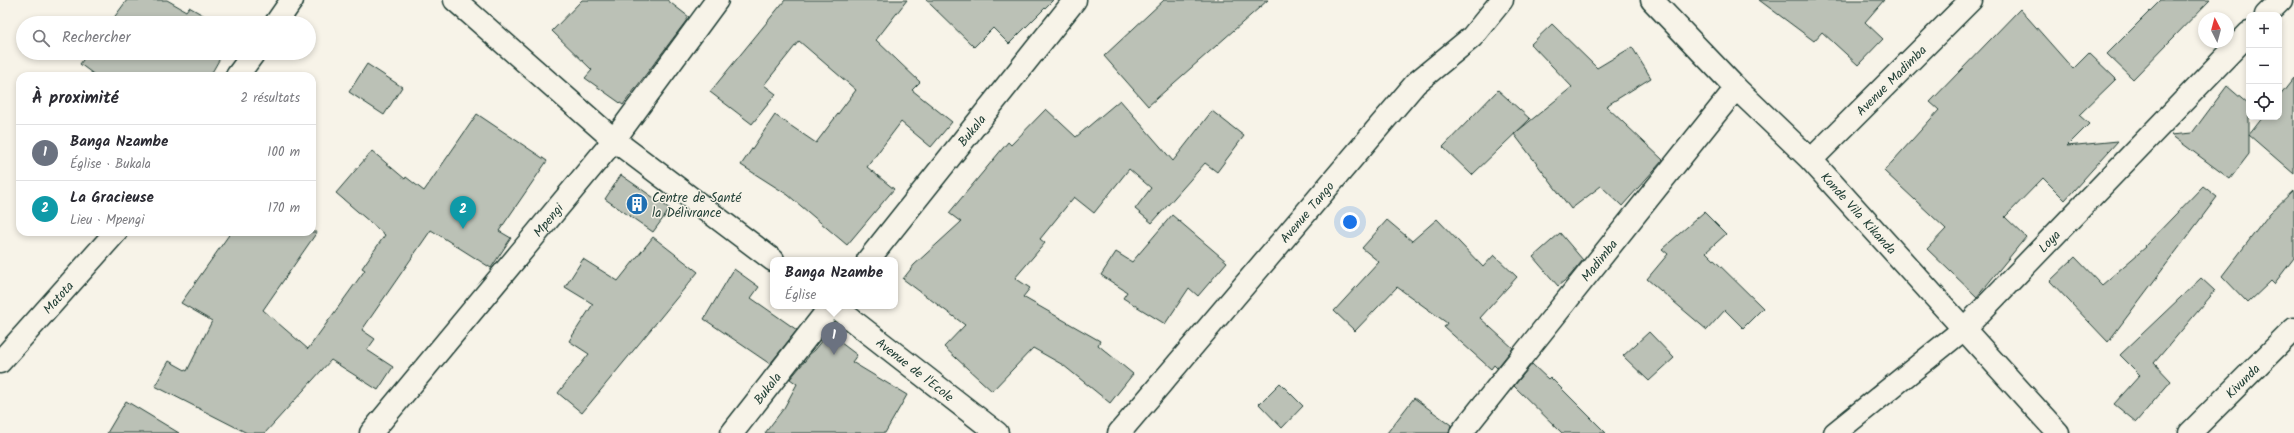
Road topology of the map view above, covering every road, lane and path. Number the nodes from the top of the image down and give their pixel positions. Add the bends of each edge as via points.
1 (292, 0) edge
2 (455, 0) edge
3 (717, 0) edge
4 (1076, 0) edge
5 (1502, 0) edge
6 (1652, 0) edge
7 (1971, 0) edge
8 (2281, 0) edge
9 (2269, 12) edge
10 (281, 16) edge
11 (2246, 36) edge
12 (249, 60) edge
13 (240, 72) edge
14 (1736, 88) junction
15 (614, 140) junction
16 (1811, 160) junction
17 (112, 236) edge
18 (870, 257) edge
19 (770, 258) edge
20 (830, 309) edge
21 (836, 309) edge
22 (1965, 328) junction
23 (2294, 329) edge
24 (0, 362) edge
25 (371, 433) edge
26 (732, 433) edge
27 (997, 433) edge
28 (1120, 433) edge
29 (1461, 433) edge
30 (1835, 433) edge
31 (2058, 433) edge
32 (2190, 433) edge

1 - 10 street
2 - 15 street
3 - 15 street, Mpengi
4 - 18 street, Bukala
5 - 28 street, Avenue Tango via 1472,37 1416,83
6 - 14 street, Konde Vila Kikanda
7 - 16 street, Avenue Madimba
8 - 9 street
11 - 22 street, Loya
12 - 13 street
14 - 16 street, Konde Vila Kikanda
14 - 29 street, Madimba
15 - 19 street
15 - 25 street, Mpengi
16 - 22 street, Konde Vila Kikanda
17 - 24 street, Matota
20 - 26 street, Bukala
21 - 27 street, Avenue de l'Ecole
22 - 30 street, Loya
22 - 31 street, Konde Vila Kikanda
23 - 32 street, Kivunda

